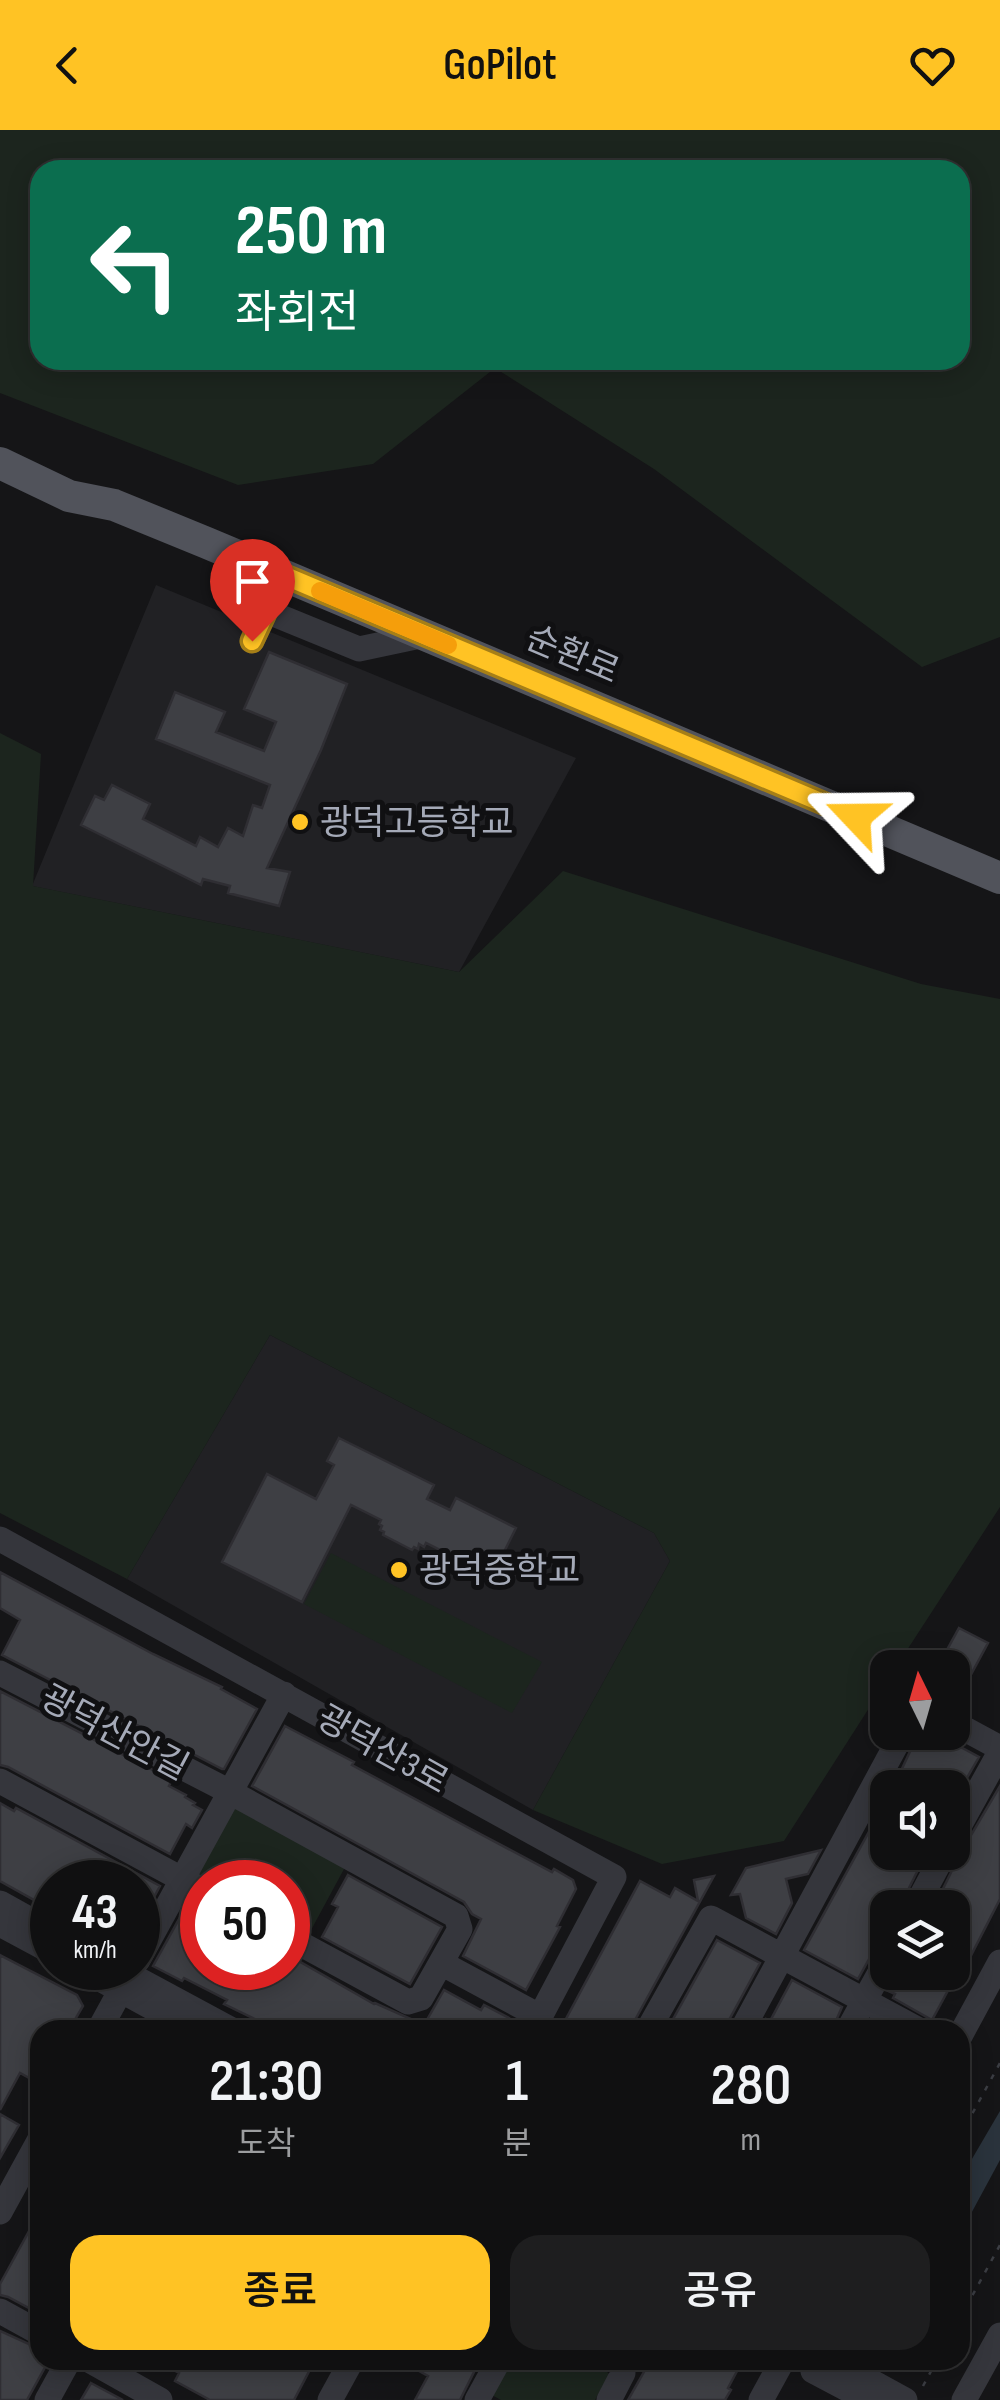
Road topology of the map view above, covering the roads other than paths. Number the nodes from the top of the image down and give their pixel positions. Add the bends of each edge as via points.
1 (0, 442) edge
2 (0, 463) edge
3 (114, 505) junction
4 (283, 575) junction
5 (266, 611) junction
6 (424, 635) junction
7 (252, 641) dead end
8 (1000, 878) edge
9 (0, 1539) edge
10 (0, 1672) edge
11 (284, 1694) junction
12 (970, 1732) edge
13 (893, 1750) edge
14 (1000, 1750) edge
15 (0, 1781) edge
16 (230, 1792) junction
17 (970, 1806) edge
18 (202, 1860) edge
19 (180, 1878) edge
20 (180, 1900) edge
21 (0, 1904) edge
22 (30, 1920) edge
23 (0, 1924) edge
24 (160, 1928) edge
25 (30, 1940) edge
26 (310, 1948) edge
27 (782, 1955) junction
28 (1000, 1962) edge
29 (442, 1963) junction
30 (119, 1990) edge
31 (148, 1990) edge
32 (160, 1990) edge
33 (870, 1990) edge
34 (865, 1999) junction
35 (105, 2020) edge
36 (183, 2020) edge
37 (214, 2020) edge
38 (532, 2020) edge
39 (539, 2020) edge
40 (654, 2020) edge
41 (747, 2020) edge
42 (853, 2020) edge
43 (902, 2020) edge
44 (969, 2020) edge
45 (30, 2157) edge
46 (0, 2212) edge
47 (0, 2311) edge
48 (30, 2328) edge
49 (1000, 2335) edge
50 (64, 2370) edge
51 (106, 2370) edge
52 (346, 2370) edge
53 (494, 2370) edge
54 (623, 2370) edge
55 (778, 2370) edge
56 (821, 2370) edge
57 (833, 2370) edge
58 (914, 2393) edge
59 (47, 2400) edge
60 (160, 2400) edge
61 (330, 2400) edge
62 (477, 2400) edge
63 (609, 2400) edge
64 (761, 2400) edge
65 (868, 2400) edge
66 (964, 2400) edge

1 - 3 main road, 순환로 via 98,489
2 - 3 main road, 순환로 via 69,496
3 - 4 main road, 순환로
4 - 5 street
4 - 6 main road, 순환로
5 - 6 street via 359,649
5 - 7 street
6 - 8 main road, 순환로
9 - 11 street, 광덕산3로
10 - 16 street, 광덕산안길
11 - 16 street, 광덕산안길
11 - 39 street, 광덕산3로 via 614,1877
12 - 14 street
13 - 27 street
14 - 17 street
15 - 19 street
16 - 18 street, 광덕산안길
16 - 29 street, 광덕산안길 via 456,1916 460,1929
20 - 24 street, 광덕산안길
21 - 22 street
23 - 25 street
26 - 29 street, 광덕산안길 via 408,2002 421,1998
27 - 34 street
27 - 40 street via 711,1918
27 - 41 street
28 - 44 street
29 - 38 street
30 - 35 street, 광덕산안길
31 - 36 street
32 - 37 street
33 - 34 street
34 - 42 street
34 - 43 street
45 - 46 street
47 - 48 street
49 - 66 street
50 - 59 street
51 - 60 street
52 - 61 street
53 - 62 street
54 - 63 street
55 - 64 street
56 - 65 street, bridge
57 - 58 street, bridge

